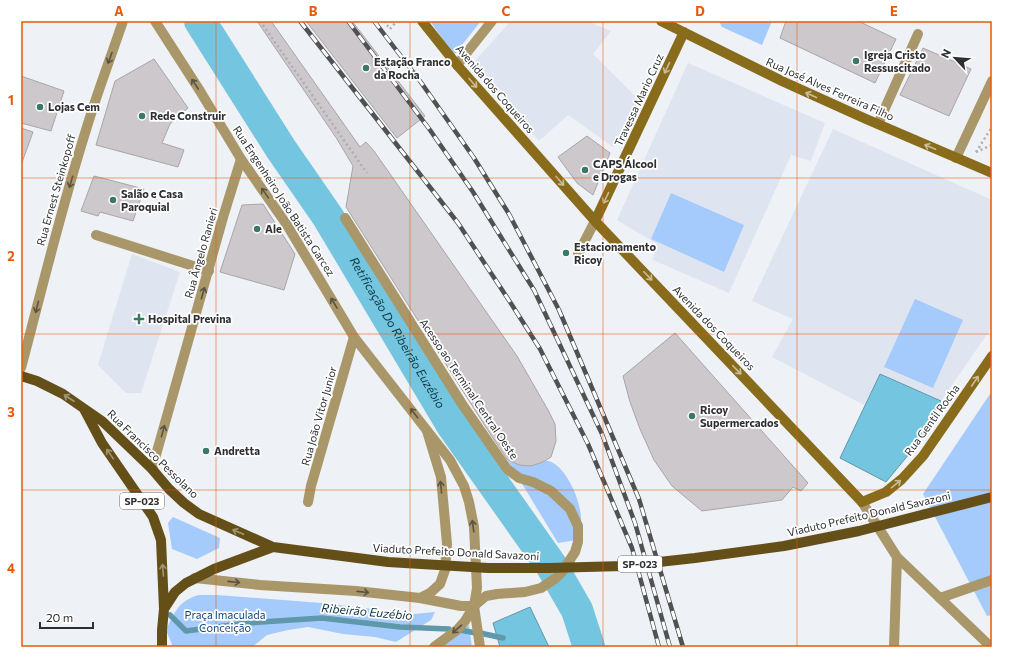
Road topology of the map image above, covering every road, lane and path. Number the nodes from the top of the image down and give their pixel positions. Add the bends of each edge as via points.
1 (123, 21) edge
2 (155, 21) edge
3 (260, 21) edge
4 (384, 21) edge
5 (395, 21) edge
6 (422, 21) edge
7 (492, 21) edge
8 (661, 21) edge
9 (684, 32) junction
10 (918, 34) dead end
11 (457, 65) junction
12 (992, 81) edge
13 (878, 124) junction
14 (992, 127) edge
15 (992, 145) edge
16 (956, 158) junction
17 (241, 159) junction
18 (366, 173) dead end
19 (992, 173) edge
20 (345, 218) dead end
21 (596, 221) junction
22 (96, 235) dead end
23 (578, 254) dead end
24 (209, 271) junction
25 (354, 337) junction
26 (992, 356) edge
27 (21, 368) edge
28 (21, 376) edge
29 (82, 406) junction
30 (426, 429) junction
31 (152, 469) junction
32 (992, 497) edge
33 (308, 502) dead end
34 (862, 502) junction
35 (277, 548) junction
36 (897, 557) junction
37 (195, 578) junction
38 (992, 580) edge
39 (420, 598) junction
40 (940, 598) junction
41 (474, 606) junction
42 (164, 609) junction
43 (989, 645) edge
44 (162, 647) edge
45 (434, 647) edge
46 (480, 647) edge
47 (894, 647) edge

1 -> 27 street, Rua Ernest Steinkopoff via 85,131
17 -> 2 street, Rua Engenheiro João Batista Garcez
3 - 18 path
4 - 5 path via 390,29
6 - 11 main road, Avenida dos Coqueiros
7 - 11 street
8 - 9 main road, Rua José Alves Ferreira Filho
13 -> 9 main road, Rua José Alves Ferreira Filho via 763,73
9 -> 21 main road, Travessa Mario Cruz
10 - 13 street
11 -> 21 main road, Avenida dos Coqueiros
12 - 16 street
16 -> 13 main road, Rua José Alves Ferreira Filho
14 - 15 path via 975,152
16 - 19 main road, Rua José Alves Ferreira Filho
17 - 24 street, Rua Ângelo Ranieri
25 -> 17 street, Rua Engenheiro João Batista Garcez via 287,225
20 - 41 street, Acesso ao Terminal Central Oeste via 462,404 507,468 519,478 551,491 570,509 578,526 575,552 556,578 541,588 486,596
21 - 23 street
21 -> 34 main road, Avenida dos Coqueiros
22 - 24 street
31 -> 24 street, Rua Ângelo Ranieri
30 -> 25 street, Rua Engenheiro João Batista Garcez
25 - 33 street, Rua João Vitor Junior
34 -> 26 main road, Rua Gentil Rocha via 886,492 923,456
29 -> 28 main road, Rua Francisco Pessolano / SP-023 via 37,381
29 - 31 main road, Rua Francisco Pessolano / SP-023 via 102,421
42 -> 29 main road, Rua Francisco Pessolano / SP-023 via 161,540 153,517 102,443
39 -> 30 street, Rua Engenheiro João Batista Garcez via 440,584 445,570 447,544 441,477
41 -> 30 street, Rua Engenheiro João Batista Garcez via 477,588 476,556 469,502 464,486 450,460
35 -> 31 main road, Rua Francisco Pessolano / SP-023 via 199,514 169,489
32 - 35 main road, Viaduto Prefeito Donald Savazoni / SP-023 via 859,531 784,546 623,566 488,568 388,562
34 - 36 street, Avenida dos Coqueiros
35 - 37 main road, SP-023
36 - 40 street, Avenida dos Coqueiros
36 - 47 street
37 -> 39 street
37 - 42 main road, SP-023 via 175,592
38 - 40 street
39 - 41 street
40 - 43 street, Avenida dos Coqueiros
41 -> 45 street via 465,622
41 - 46 street, Rua Engenheiro João Batista Garcez
42 - 44 main road, SP-023

